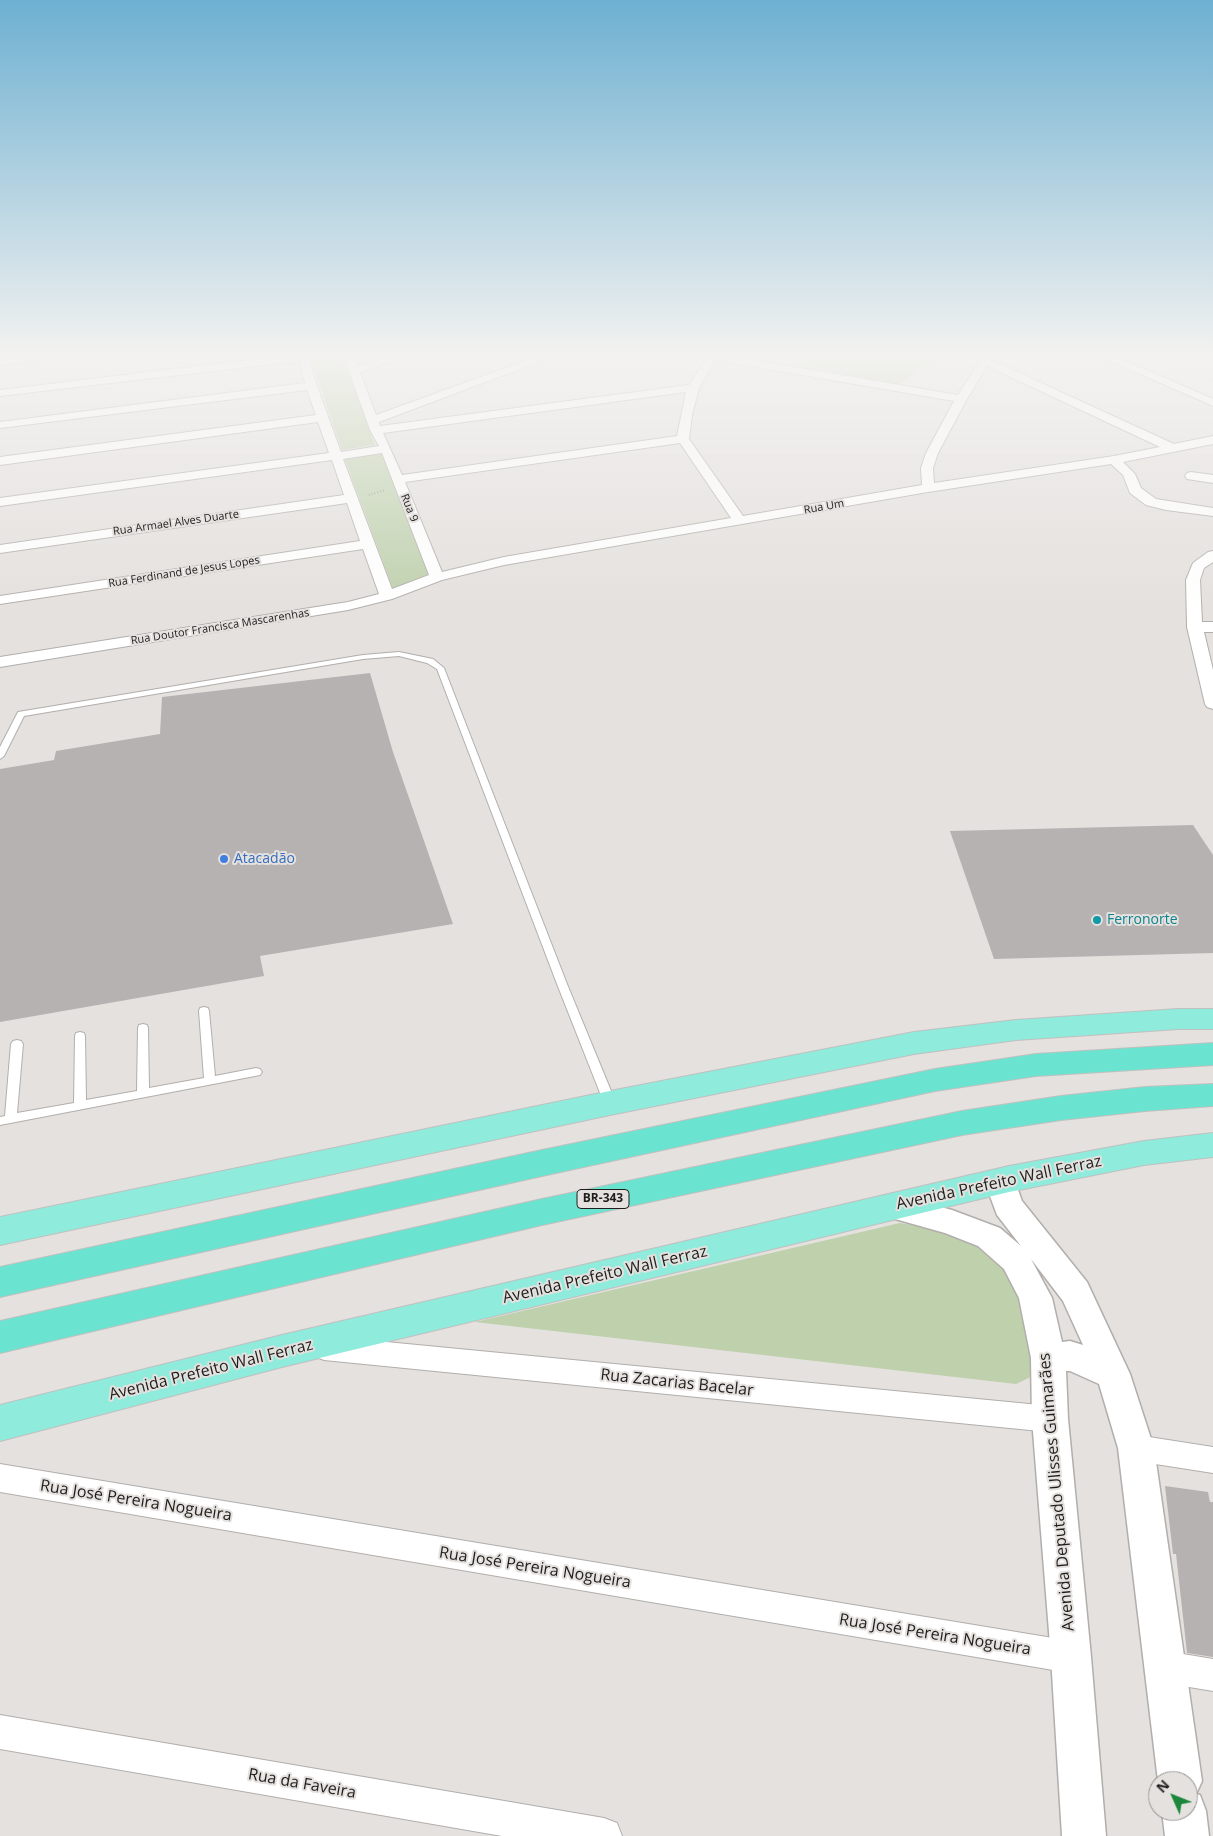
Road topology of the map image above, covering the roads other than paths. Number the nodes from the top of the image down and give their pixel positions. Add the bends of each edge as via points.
1 (683, 439) edge
2 (160, 440) edge
3 (331, 440) edge
4 (382, 440) edge
5 (679, 440) edge
6 (939, 440) edge
7 (1155, 440) edge
8 (1213, 440) edge
9 (1172, 448) junction
10 (386, 449) junction
11 (337, 456) junction
12 (1114, 460) junction
13 (0, 461) edge
14 (1191, 476) dead end
15 (1213, 479) edge
16 (399, 482) junction
17 (928, 488) junction
18 (352, 498) junction
19 (0, 502) edge
20 (1213, 512) edge
21 (740, 522) junction
22 (368, 544) junction
23 (0, 549) edge
24 (1213, 555) edge
25 (437, 578) junction
26 (387, 596) junction
27 (0, 600) edge
28 (1195, 627) junction
29 (1213, 627) edge
30 (0, 662) edge
31 (1213, 704) edge
32 (0, 756) edge
33 (204, 1011) dead end
34 (1213, 1019) edge
35 (143, 1028) dead end
36 (80, 1036) dead end
37 (17, 1044) dead end
38 (1213, 1054) edge
39 (256, 1072) dead end
40 (210, 1081) junction
41 (143, 1094) junction
42 (1213, 1096) edge
43 (610, 1103) junction
44 (80, 1106) junction
45 (6, 1120) edge
46 (1213, 1145) edge
47 (1009, 1179) junction
48 (892, 1206) junction
49 (0, 1231) edge
50 (0, 1282) edge
51 (0, 1337) edge
52 (305, 1346) junction
53 (1048, 1358) junction
54 (1113, 1374) junction
55 (1050, 1419) junction
56 (0, 1423) edge
57 (1136, 1448) junction
58 (1213, 1460) edge
59 (0, 1478) edge
60 (1071, 1657) junction
61 (1165, 1667) junction
62 (1213, 1674) edge
63 (0, 1732) edge
64 (1179, 1771) edge
65 (1185, 1821) edge
66 (604, 1836) edge
67 (1084, 1836) edge
68 (1187, 1836) edge

1 - 21 street
2 - 13 street
3 - 11 street
4 - 10 street, Rua 9
5 - 16 street
6 - 17 street via 927,468
7 - 9 street
8 - 9 street, Rua Um
9 - 12 street, Rua Um
10 - 11 street
10 - 16 street, Rua 9
11 - 18 street
11 - 19 street
12 - 17 street, Rua Um
12 - 20 street via 1125,469 1135,490 1151,502
14 - 15 street
16 - 25 street, Rua 9
17 - 21 street, Rua Um
18 - 22 street
18 - 23 street, Rua Armael Alves Duarte
21 - 25 street, Rua Um via 504,561
22 - 26 street
22 - 27 street, Rua Ferdinand de Jesus Lopes
24 - 28 street via 1198,566 1193,580
25 - 26 street, Rua Doutor Francisca Mascarenhas
26 - 30 street, Rua Doutor Francisca Mascarenhas via 348,606
28 - 29 street
28 - 31 street
32 - 43 lane via 21,714 363,657 398,654 430,661 440,668
33 - 40 lane
34 - 43 main road via 1016,1030 914,1043
35 - 41 lane
36 - 44 lane
37 - 45 lane
38 - 50 highway via 1036,1065 935,1080
39 - 40 lane
40 - 41 lane
41 - 44 lane
42 - 51 highway, BR-343 via 1061,1108 962,1123 542,1212
43 - 49 main road
44 - 45 lane
46 - 47 main road, Avenida Prefeito Wall Ferraz via 1080,1164
47 - 48 main road, Avenida Prefeito Wall Ferraz
47 - 54 street via 1002,1188 1008,1206 1075,1292
48 - 52 main road, Avenida Prefeito Wall Ferraz
48 - 53 street, Avenida Deputado Ulisses Guimarães via 952,1222 989,1237 1015,1260 1034,1298
52 - 55 street, Rua Zacarias Bacelar
52 - 56 main road, Avenida Prefeito Wall Ferraz
53 - 54 street via 1070,1356
53 - 55 street, Avenida Deputado Ulisses Guimarães
54 - 57 street
55 - 60 street, Avenida Deputado Ulisses Guimarães
57 - 58 street
57 - 61 street
59 - 60 street, Rua José Pereira Nogueira
60 - 67 street, Avenida Deputado Ulisses Guimarães
61 - 62 street
61 - 64 street
63 - 66 street, Rua da Faveira
65 - 68 street

